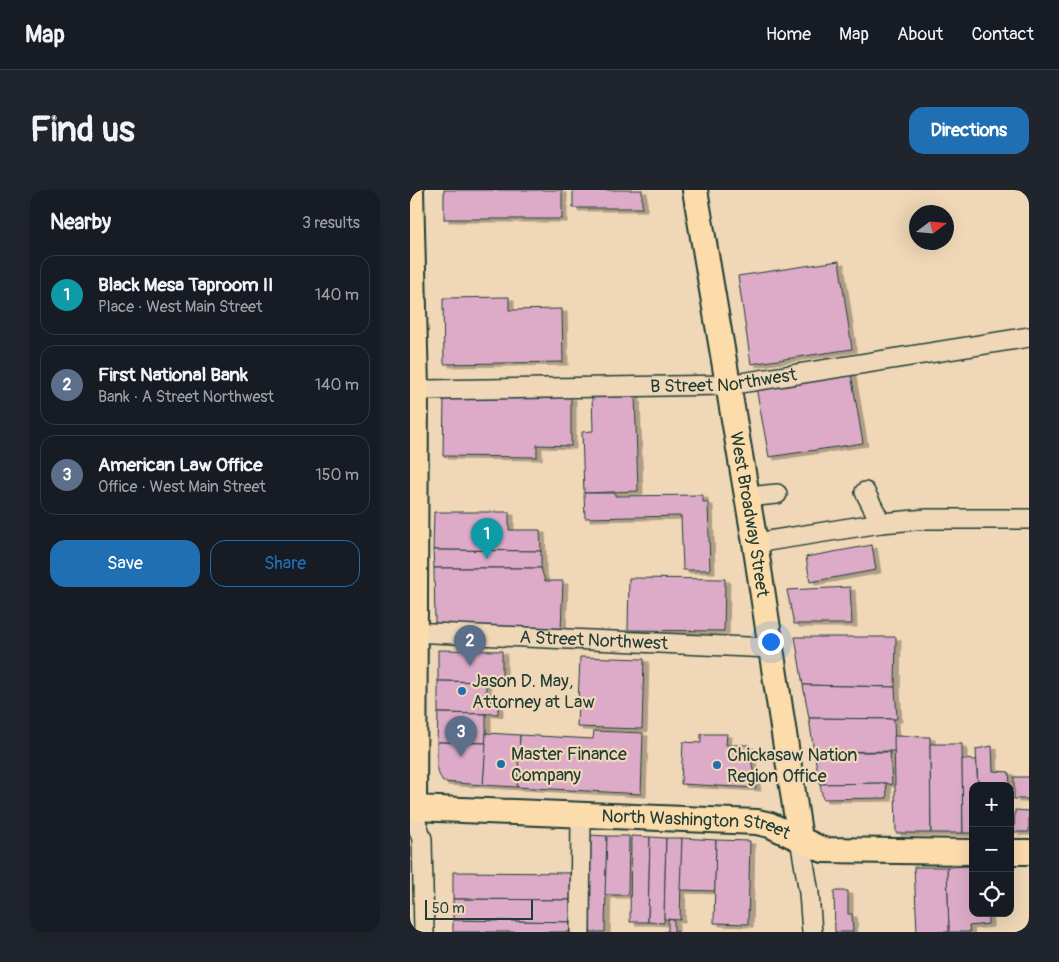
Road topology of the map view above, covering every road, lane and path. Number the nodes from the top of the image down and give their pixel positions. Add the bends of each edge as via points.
1 (411, 190) edge
2 (694, 190) edge
3 (1029, 337) edge
4 (728, 385) junction
5 (413, 387) edge
6 (865, 492) dead end
7 (777, 494) dead end
8 (747, 497) junction
9 (1029, 519) edge
10 (881, 523) junction
11 (755, 543) junction
12 (412, 632) edge
13 (772, 648) junction
14 (411, 814) edge
15 (581, 815) junction
16 (800, 838) junction
17 (969, 852) edge
18 (1014, 852) edge
19 (1029, 852) edge
20 (424, 932) edge
21 (580, 932) edge
22 (812, 932) edge

1 - 5 main road
2 - 4 main road, West Broadway Street
3 - 4 street, B Street Northwest
4 - 5 street, B Street Northwest via 428,390
4 - 8 main road, West Broadway Street
5 - 12 main road
6 - 10 street
7 - 8 street
8 - 11 main road, West Broadway Street
9 - 10 street via 927,519
10 - 11 street
11 - 13 main road, West Broadway Street
12 - 13 street, A Street Northwest
12 - 14 main road
13 - 16 main road, West Broadway Street
14 - 15 main road, North Washington Street
14 - 20 street via 416,819 422,839
15 - 16 main road, North Washington Street via 757,822
15 - 21 street
16 - 17 main road, North Washington Street via 829,851
16 - 22 street
18 - 19 main road

